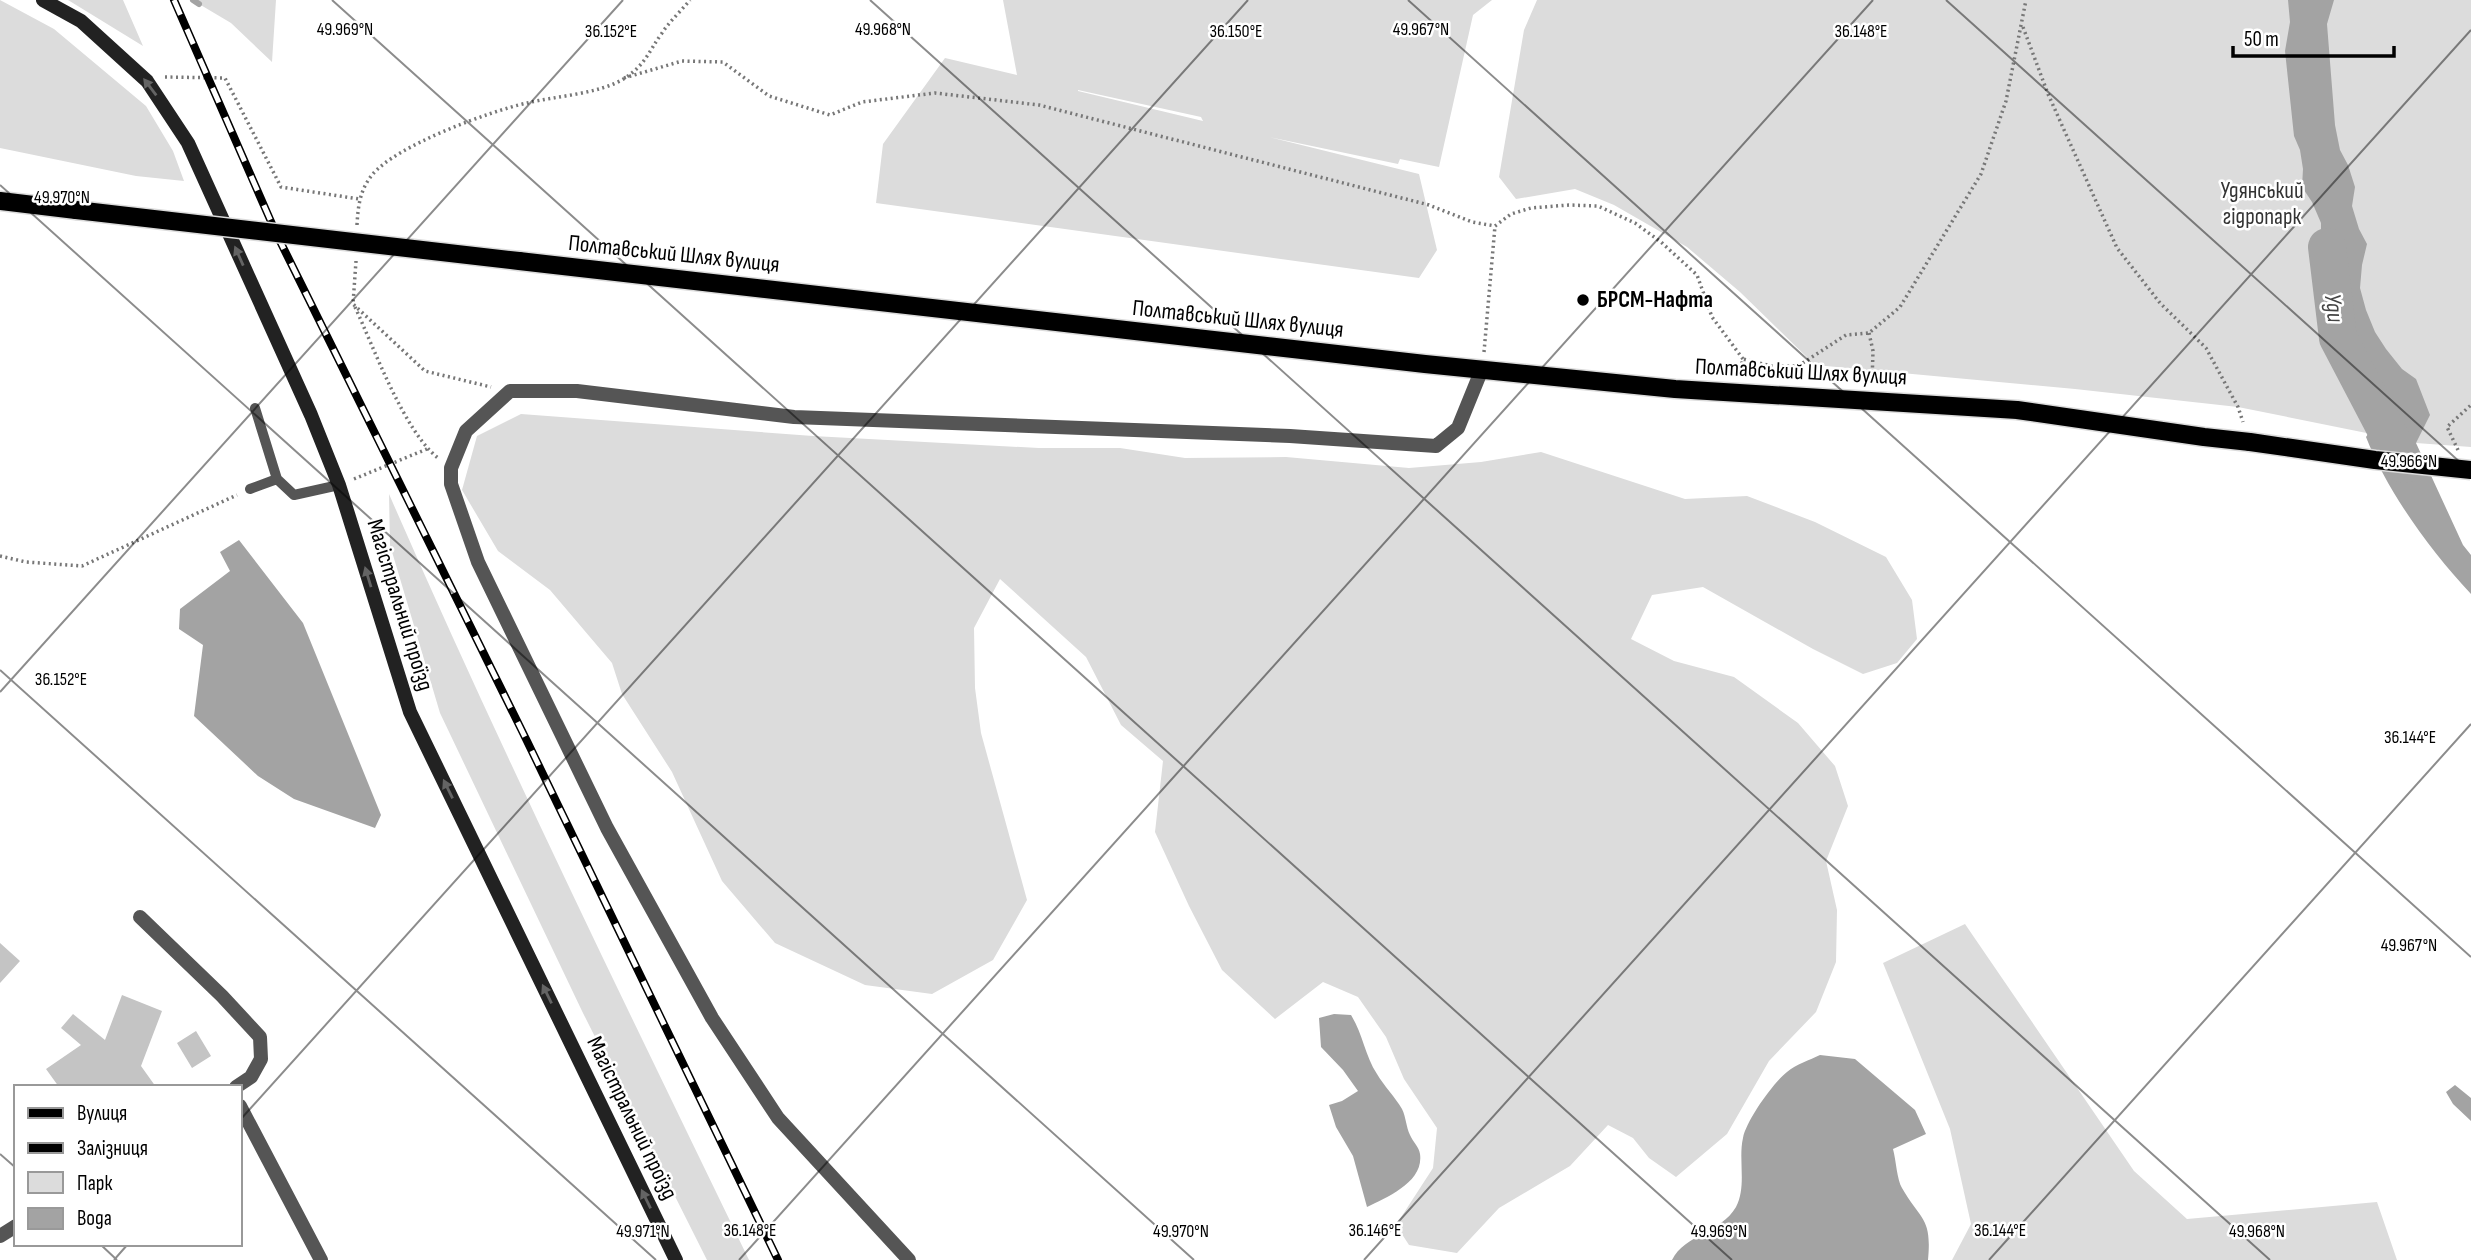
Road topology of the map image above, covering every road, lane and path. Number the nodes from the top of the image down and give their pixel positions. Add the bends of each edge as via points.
1 (43, 0) edge
2 (690, 0) edge
3 (2026, 0) edge
4 (2022, 25) junction
5 (158, 76) dead end
6 (624, 78) junction
7 (359, 199) junction
8 (0, 201) edge
9 (1495, 226) junction
10 (357, 238) dead end
11 (356, 251) dead end
12 (353, 304) junction
13 (1869, 333) junction
14 (1743, 359) junction
15 (1482, 369) junction
16 (510, 391) junction
17 (1734, 393) junction
18 (1871, 400) junction
19 (2471, 405) edge
20 (255, 408) dead end
21 (2250, 442) junction
22 (427, 449) junction
23 (2459, 452) dead end
24 (451, 468) junction
25 (2471, 470) edge
26 (277, 479) junction
27 (339, 485) junction
28 (250, 489) joint
29 (0, 556) edge
30 (140, 917) dead end
31 (239, 1085) edge
32 (242, 1110) edge
33 (321, 1260) edge
34 (676, 1260) edge
35 (909, 1260) edge

27 -> 1 main road, Магістральний проїзд via 188,144 147,81 81,20
2 - 6 path via 649,57
3 - 4 path
4 - 13 path via 2006,101 1982,174 1900,307
4 - 21 path via 2118,248 2160,303 2206,348 2238,407
5 - 7 path via 225,78 281,187
6 - 7 path via 579,94 525,103 456,126 399,152 373,174
6 - 9 path via 682,61 723,62 769,96 830,115 862,102 934,93 1039,105
7 - 10 path
8 - 15 main road, Полтавський Шлях вулиця, bridge
9 - 14 path via 1511,214 1531,208 1569,205 1598,206 1635,223 1698,275 1712,317
9 - 15 path
11 - 12 path
12 - 16 path via 425,371
12 - 22 path via 405,415
13 - 14 path via 1846,335 1798,366
13 - 18 path
14 - 17 path
15 - 16 street via 1458,428 1436,446 1276,435 794,417 577,391
15 - 17 main road, Полтавський Шлях вулиця
16 - 24 street via 466,430
17 - 18 main road, Полтавський Шлях вулиця
18 - 21 main road, Полтавський Шлях вулиця via 2017,410
19 - 23 path via 2447,427
20 - 26 lane
21 - 25 main road, Полтавський Шлях вулиця, bridge
22 - 24 path
22 - 27 path
24 - 35 street via 478,562 607,828 712,1018 778,1118
26 - 27 lane via 294,495
26 - 28 lane
34 -> 27 main road, Магістральний проїзд via 410,712
28 - 29 path via 82,566
30 - 31 street via 260,1037 261,1059 251,1077
32 - 33 street

